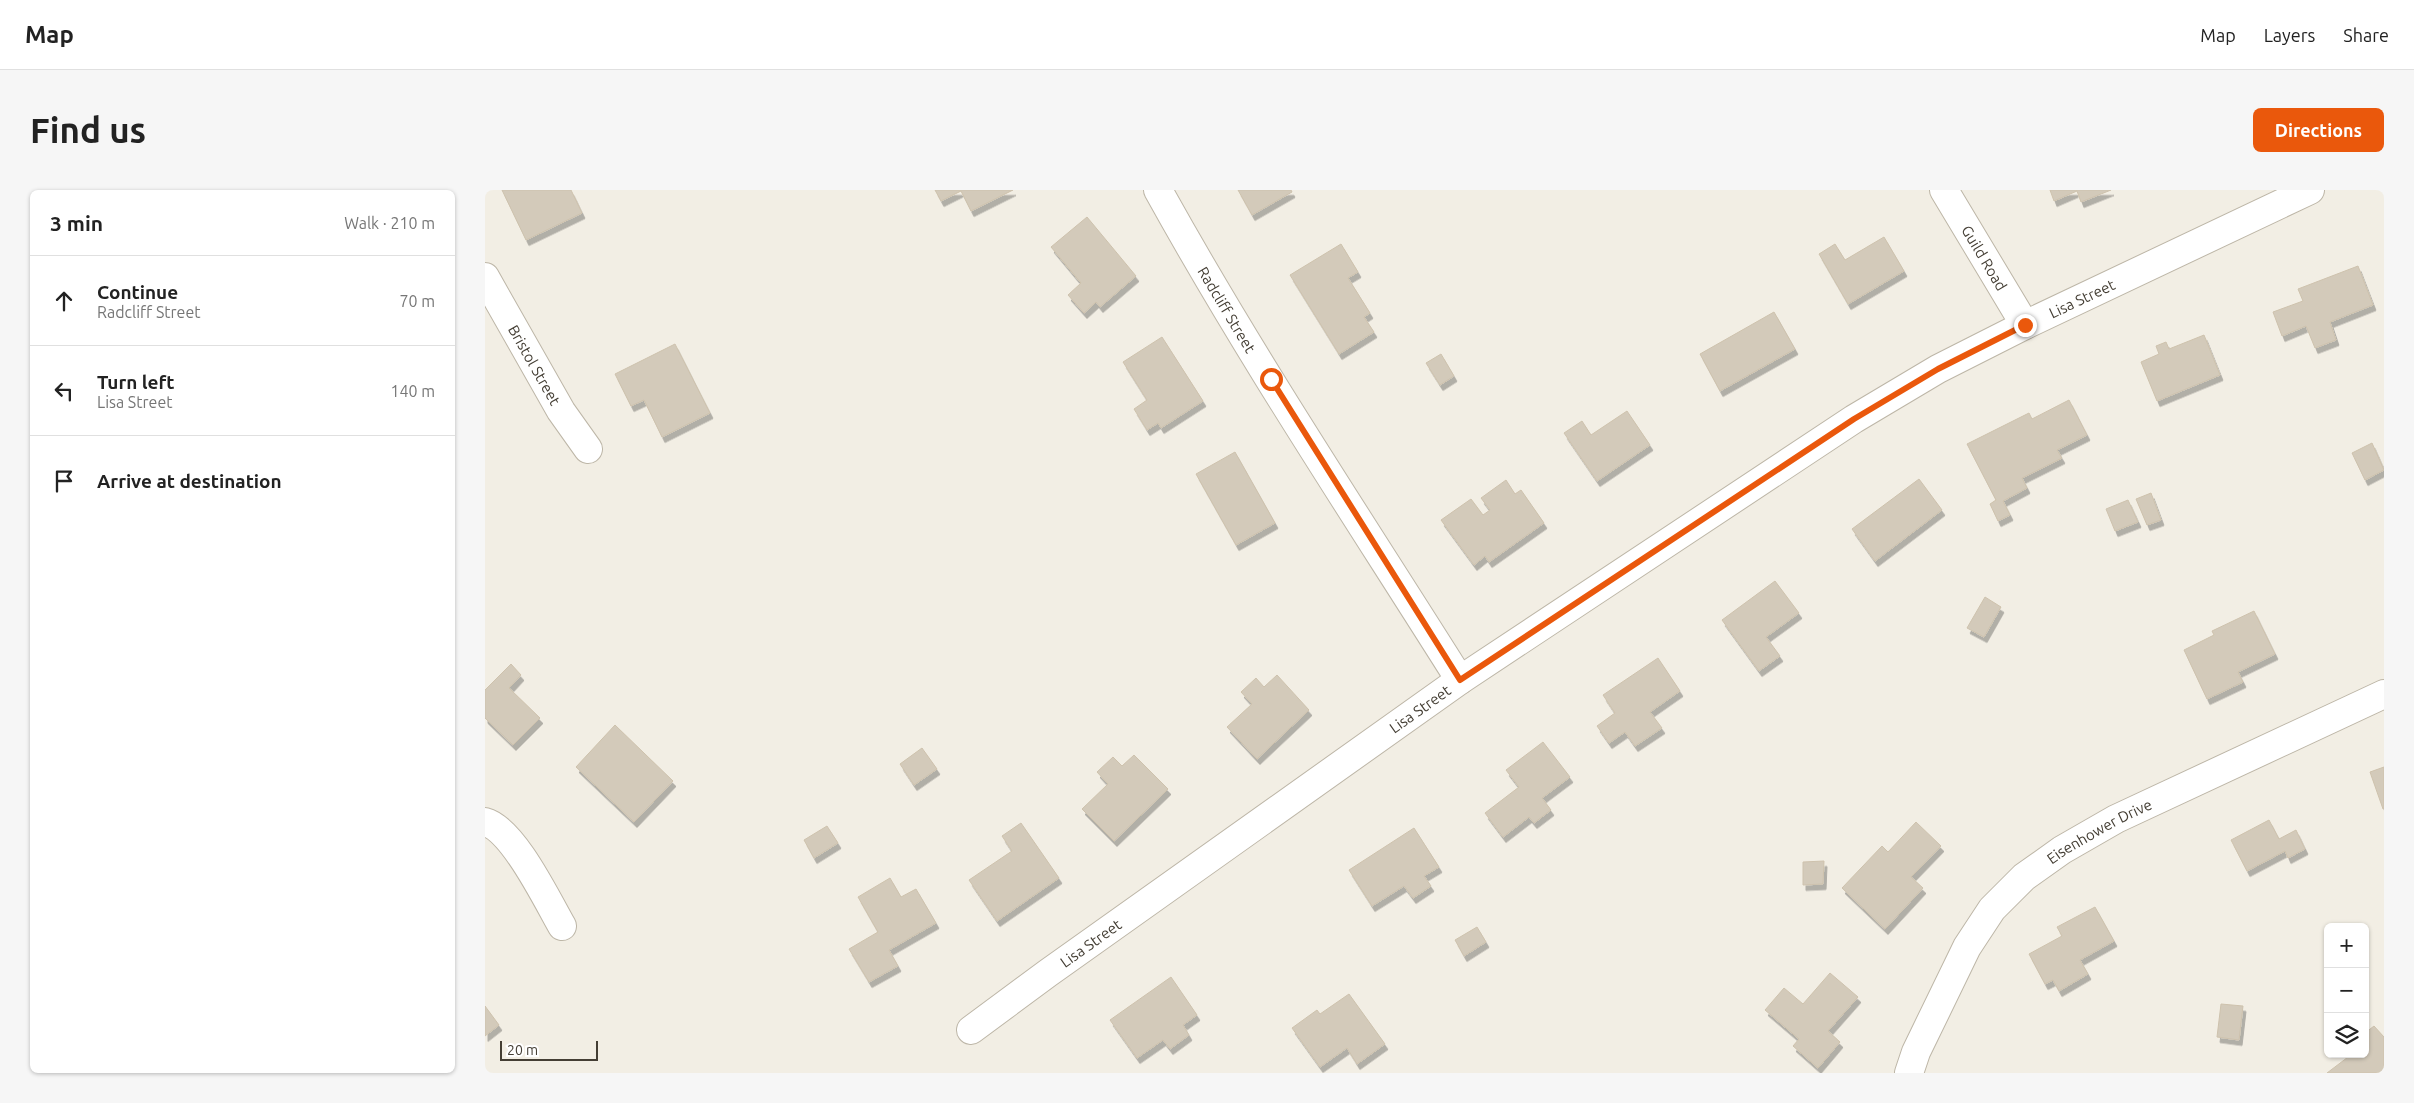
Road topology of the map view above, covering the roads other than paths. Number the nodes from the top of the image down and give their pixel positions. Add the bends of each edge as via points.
1 (1158, 190) edge
2 (1944, 190) edge
3 (2310, 190) edge
4 (485, 277) edge
5 (2025, 325) junction
6 (589, 449) dead end
7 (1460, 680) junction
8 (2384, 694) edge
9 (485, 822) edge
10 (562, 926) dead end
11 (971, 1030) dead end
12 (1909, 1073) edge

1 - 7 street, Radcliff Street via 1250,346
2 - 5 street, Guild Road
3 - 5 street, Lisa Street
4 - 6 street, Bristol Street via 561,411
5 - 7 street, Lisa Street via 1938,369 1854,419
7 - 11 street, Lisa Street
8 - 12 street, Eisenhower Drive via 2117,819 2023,877 1992,908 1967,947 1915,1052
9 - 10 street via 502,831 515,847

